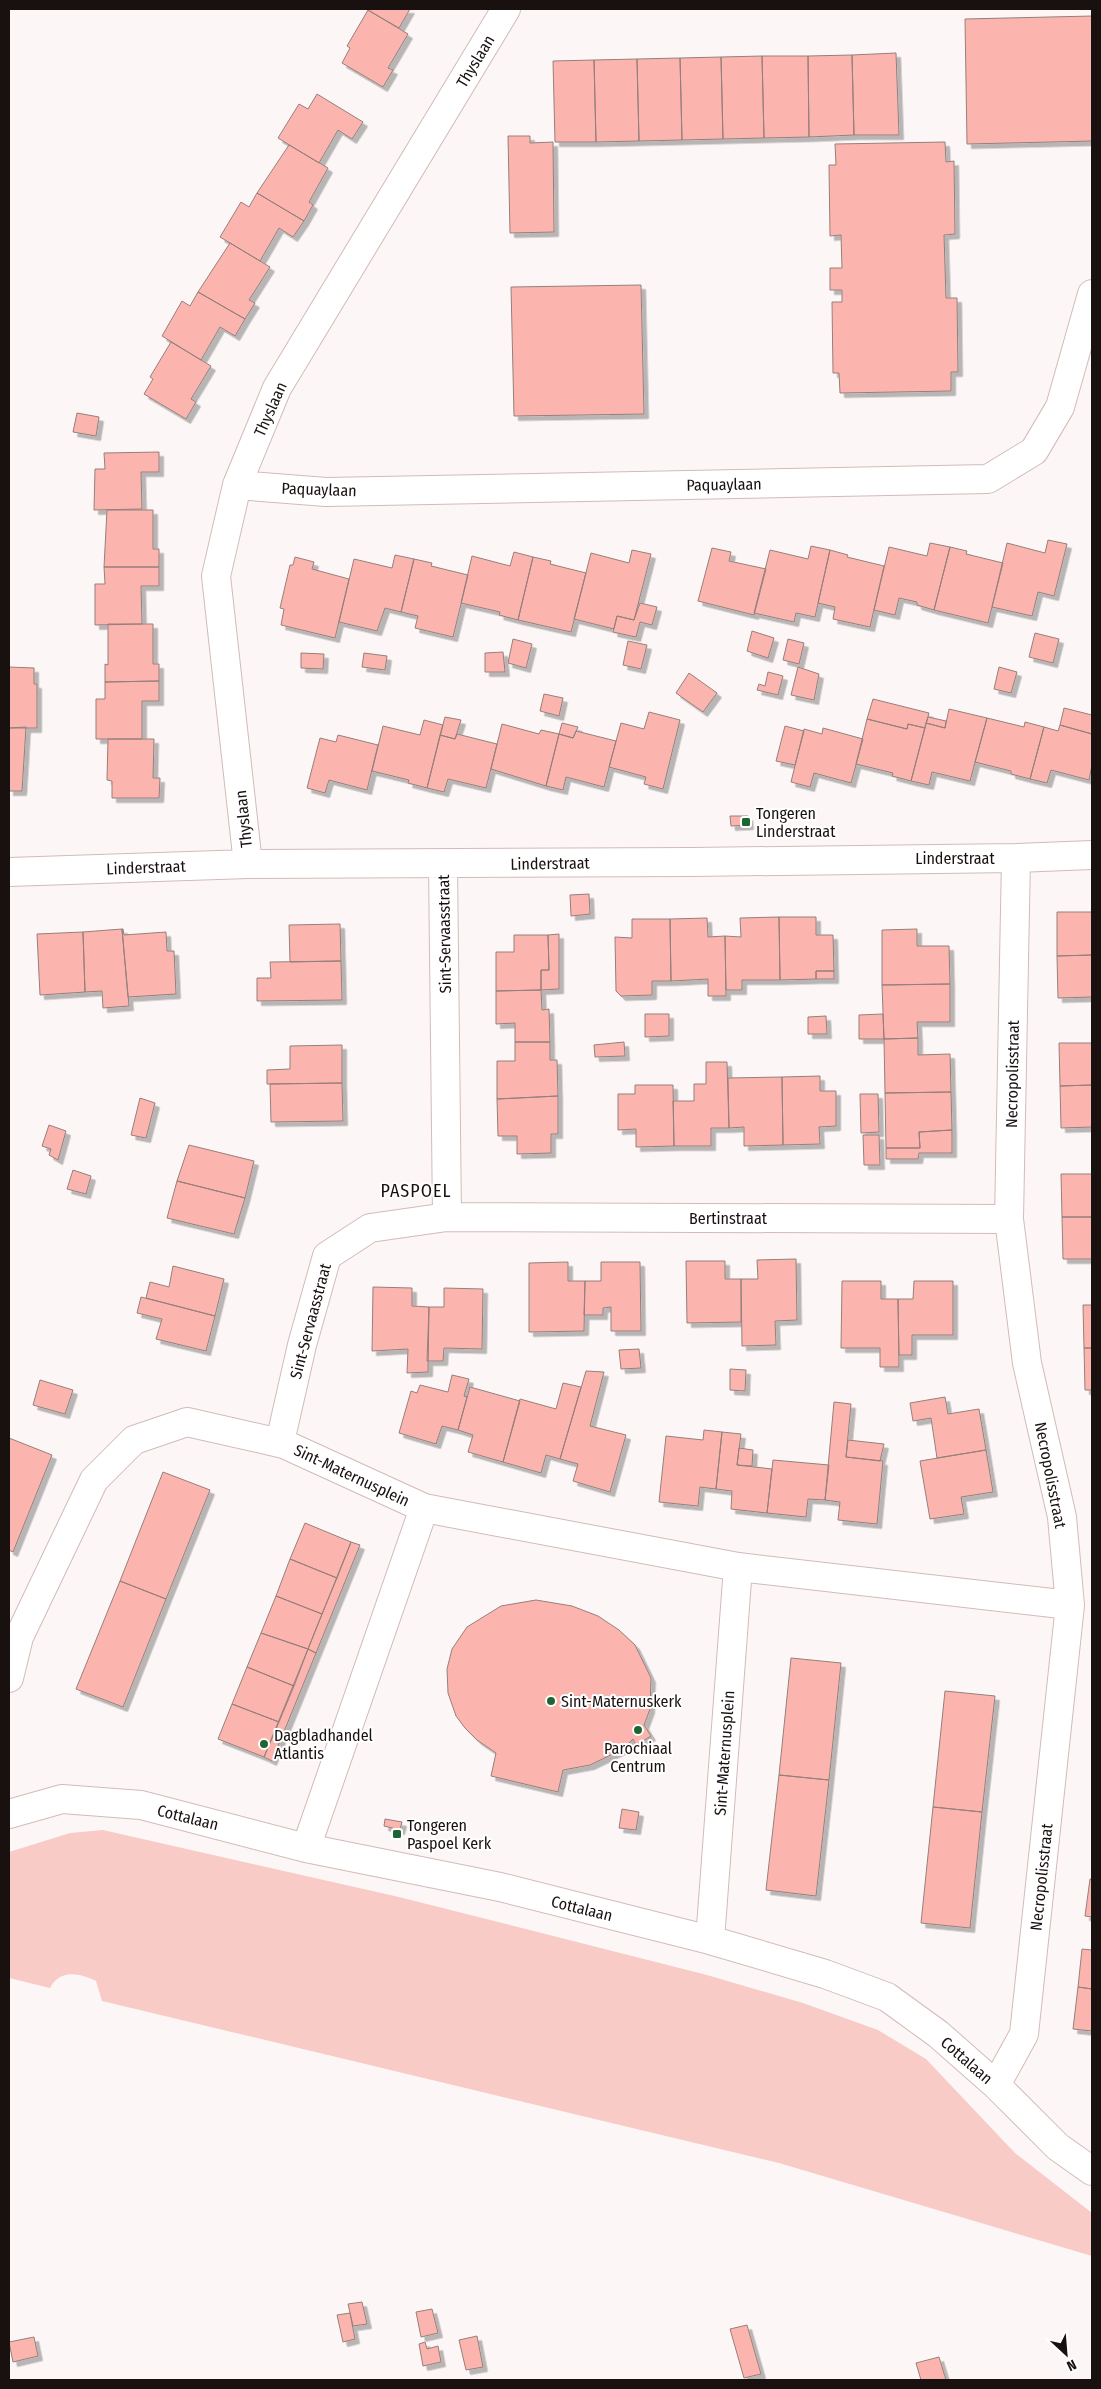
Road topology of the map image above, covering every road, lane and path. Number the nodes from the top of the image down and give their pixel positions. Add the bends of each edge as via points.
1 (506, 9) edge
2 (1092, 294) edge
3 (237, 485) junction
4 (1092, 855) edge
5 (1016, 858) junction
6 (248, 864) junction
7 (443, 865) junction
8 (9, 872) edge
9 (447, 1217) junction
10 (1009, 1219) junction
11 (280, 1442) junction
12 (424, 1508) junction
13 (738, 1567) junction
14 (1070, 1605) junction
15 (9, 1678) edge
16 (9, 1814) edge
17 (306, 1848) junction
18 (710, 1940) junction
19 (996, 2085) junction
20 (1092, 2171) edge

1 - 3 street, Thyslaan via 277,388
2 - 3 street, Paquaylaan via 1060,407 1034,451 988,479 326,492
3 - 6 street, Thyslaan via 216,576
4 - 5 street, Linderstraat
5 - 7 street, Linderstraat
5 - 10 street, Necropolisstraat
6 - 7 street, Linderstraat
6 - 8 street, Linderstraat
7 - 9 street, Sint-Servaasstraat
9 - 10 street, Bertinstraat
9 - 11 street, Sint-Servaasstraat via 370,1228 327,1256
10 - 14 street, Necropolisstraat via 1027,1362 1062,1517
11 - 12 street, Sint-Maternusplein
11 - 15 street via 187,1422 134,1440 94,1480 19,1637
12 - 13 street, Sint-Maternusplein
12 - 17 street, Sint-Maternusplein
13 - 14 street, Sint-Maternusplein
13 - 18 street, Sint-Maternusplein
14 - 19 street, Necropolisstraat via 1024,2034
16 - 17 street, Cottalaan via 62,1800 141,1805
17 - 18 street, Cottalaan via 500,1888
18 - 19 street, Cottalaan via 826,1974 886,1997 938,2034
19 - 20 street, Cottalaan via 1058,2147

